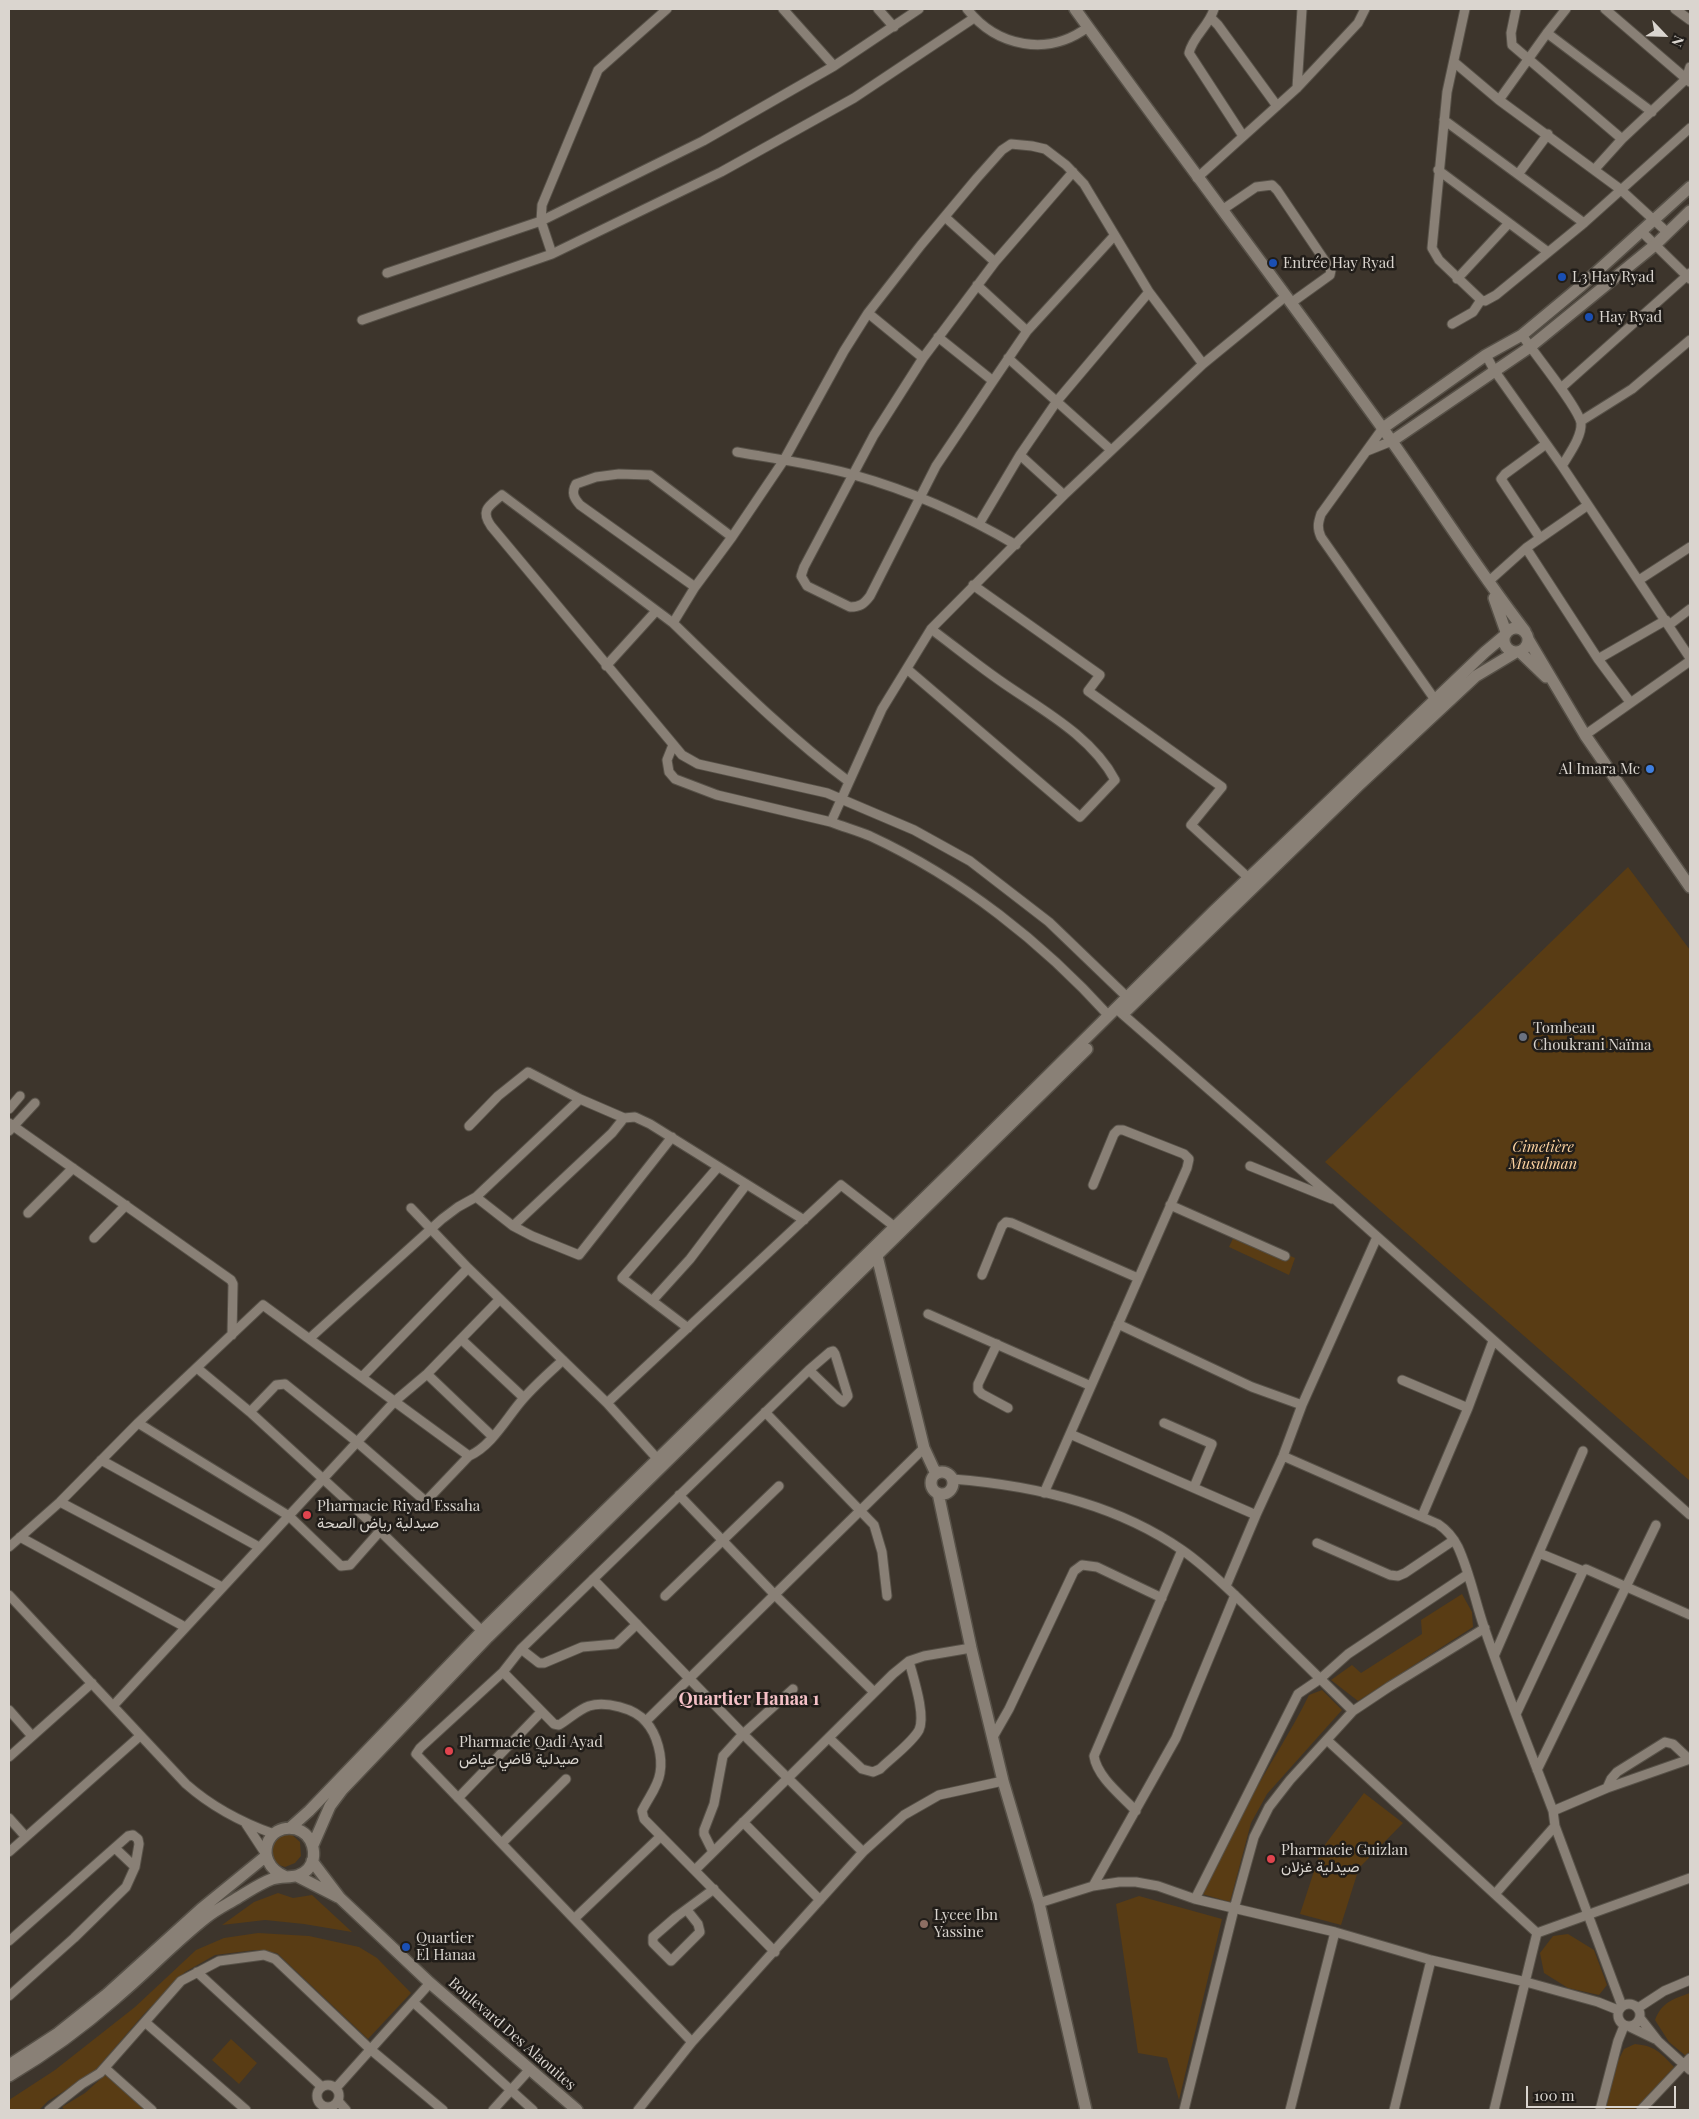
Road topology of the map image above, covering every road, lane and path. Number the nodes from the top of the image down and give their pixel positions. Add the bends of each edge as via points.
1 (667, 9) edge
2 (783, 9) edge
3 (878, 9) edge
4 (918, 9) edge
5 (967, 9) edge
6 (1075, 9) edge
7 (1214, 9) edge
8 (1302, 9) edge
9 (1365, 9) edge
10 (1465, 9) edge
11 (1516, 9) edge
12 (1566, 9) edge
13 (1604, 9) edge
14 (1675, 9) edge
15 (974, 18) junction
16 (1211, 18) junction
17 (1690, 20) edge
18 (894, 27) junction
19 (1088, 27) junction
20 (1547, 33) junction
21 (1530, 58) junction
22 (1454, 62) junction
23 (834, 66) junction
24 (1690, 67) edge
25 (1688, 80) edge
26 (1297, 88) junction
27 (1499, 100) junction
28 (1277, 106) junction
29 (1652, 112) junction
30 (1444, 120) junction
31 (1690, 128) edge
32 (1548, 134) junction
33 (1243, 136) junction
34 (1622, 139) junction
35 (1438, 170) junction
36 (1594, 170) junction
37 (1073, 172) junction
38 (1519, 173) junction
39 (1197, 178) junction
40 (1690, 187) edge
41 (1620, 188) junction
42 (1222, 210) junction
43 (1690, 211) edge
44 (945, 217) junction
45 (1654, 220) junction
46 (541, 221) junction
47 (1509, 223) junction
48 (1584, 223) junction
49 (1641, 231) junction
50 (1668, 233) junction
51 (1114, 236) junction
52 (1655, 245) junction
53 (1548, 252) junction
54 (552, 254) junction
55 (995, 262) junction
56 (387, 273) dead end
57 (1689, 276) edge
58 (1458, 279) junction
59 (977, 285) junction
60 (1149, 292) junction
61 (1289, 300) junction
62 (1481, 300) junction
63 (868, 313) junction
64 (362, 320) dead end
65 (1452, 324) dead end
66 (1027, 331) junction
67 (1522, 335) junction
68 (938, 337) junction
69 (1690, 340) edge
70 (1530, 347) junction
71 (1486, 355) junction
72 (923, 358) junction
73 (1008, 358) junction
74 (1203, 364) junction
75 (1494, 370) junction
76 (993, 381) junction
77 (1561, 388) junction
78 (1057, 401) junction
79 (1581, 421) junction
80 (1383, 428) junction
81 (1392, 442) junction
82 (1546, 444) junction
83 (1111, 450) junction
84 (1366, 451) junction
85 (738, 452) dead end
86 (1020, 455) junction
87 (784, 460) junction
88 (1562, 466) junction
89 (854, 475) junction
90 (1064, 495) junction
91 (921, 498) junction
92 (1588, 505) junction
93 (979, 524) junction
94 (732, 537) junction
95 (1540, 538) junction
96 (1016, 545) junction
97 (1690, 547) edge
98 (1526, 548) junction
99 (1639, 580) junction
100 (1488, 582) junction
101 (973, 585) junction
102 (695, 587) junction
103 (1690, 609) edge
104 (656, 611) junction
105 (1667, 622) junction
106 (673, 623) junction
107 (931, 629) junction
108 (1505, 634) junction
109 (1527, 635) junction
110 (1518, 652) junction
111 (1598, 659) junction
112 (1690, 659) edge
113 (606, 666) junction
114 (907, 669) junction
115 (1554, 685) junction
116 (1630, 702) junction
117 (1438, 704) junction
118 (1585, 735) junction
119 (673, 745) junction
120 (848, 781) junction
121 (841, 800) junction
122 (831, 822) junction
123 (1686, 872) edge
124 (1252, 881) junction
125 (1690, 887) edge
126 (1128, 998) junction
127 (1116, 1013) junction
128 (20, 1096) dead end
129 (580, 1099) junction
130 (35, 1103) dead end
131 (9, 1108) edge
132 (624, 1118) junction
133 (469, 1126) dead end
134 (10, 1127) edge
135 (672, 1137) junction
136 (1250, 1166) dead end
137 (718, 1167) junction
138 (73, 1168) junction
139 (958, 1171) junction
140 (746, 1184) junction
141 (1093, 1184) dead end
142 (476, 1197) junction
143 (1338, 1201) junction
144 (126, 1205) junction
145 (1170, 1205) junction
146 (411, 1208) dead end
147 (28, 1213) dead end
148 (804, 1220) junction
149 (513, 1226) junction
150 (431, 1228) junction
151 (895, 1228) junction
152 (1377, 1237) junction
153 (94, 1238) dead end
154 (876, 1252) junction
155 (1285, 1256) dead end
156 (468, 1268) junction
157 (982, 1275) dead end
158 (1138, 1278) junction
159 (500, 1299) junction
160 (652, 1301) junction
161 (928, 1314) dead end
162 (1118, 1324) junction
163 (688, 1328) junction
164 (232, 1335) junction
165 (310, 1338) junction
166 (461, 1339) junction
167 (1493, 1341) junction
168 (997, 1344) junction
169 (563, 1360) junction
170 (197, 1368) junction
171 (809, 1370) junction
172 (427, 1374) junction
173 (362, 1376) junction
174 (1402, 1380) dead end
175 (1091, 1386) junction
176 (524, 1398) junction
177 (395, 1401) junction
178 (607, 1403) junction
179 (1302, 1405) junction
180 (1008, 1408) dead end
181 (1468, 1408) junction
182 (250, 1412) junction
183 (765, 1412) junction
184 (138, 1423) junction
185 (1164, 1423) dead end
186 (1070, 1434) junction
187 (493, 1437) junction
188 (357, 1442) junction
189 (924, 1448) junction
190 (1583, 1451) dead end
191 (469, 1456) junction
192 (1283, 1456) junction
193 (101, 1460) junction
194 (661, 1462) junction
195 (936, 1474) junction
196 (952, 1479) junction
197 (324, 1480) junction
198 (779, 1486) dead end
199 (1194, 1487) junction
200 (938, 1493) junction
201 (1044, 1493) junction
202 (679, 1495) junction
203 (60, 1502) junction
204 (861, 1511) junction
205 (1256, 1515) junction
206 (1690, 1515) edge
207 (289, 1516) junction
208 (1422, 1516) junction
209 (1656, 1525) dead end
210 (380, 1531) junction
211 (20, 1537) junction
212 (723, 1540) junction
213 (1454, 1540) junction
214 (1317, 1543) dead end
215 (9, 1547) edge
216 (259, 1547) junction
217 (1182, 1550) junction
218 (1539, 1553) junction
219 (1583, 1571) junction
220 (1468, 1574) junction
221 (593, 1579) junction
222 (1226, 1586) junction
223 (1626, 1586) junction
224 (222, 1587) junction
225 (9, 1595) edge
226 (775, 1595) junction
227 (1235, 1595) junction
228 (665, 1596) dead end
229 (887, 1596) dead end
230 (1162, 1598) junction
231 (1690, 1615) edge
232 (637, 1624) junction
233 (185, 1628) junction
234 (1485, 1628) junction
235 (485, 1634) junction
236 (971, 1648) junction
237 (521, 1649) junction
238 (1495, 1654) junction
239 (909, 1661) junction
240 (503, 1672) junction
241 (688, 1678) junction
242 (1320, 1679) junction
243 (92, 1683) junction
244 (793, 1689) dead end
245 (874, 1692) junction
246 (113, 1706) junction
247 (9, 1710) edge
248 (541, 1712) junction
249 (1353, 1712) junction
250 (1516, 1714) junction
251 (646, 1721) junction
252 (744, 1734) junction
253 (32, 1736) junction
254 (140, 1736) junction
255 (993, 1737) junction
256 (829, 1738) junction
257 (1328, 1740) junction
258 (9, 1757) edge
259 (1690, 1759) edge
260 (1537, 1770) junction
261 (787, 1778) junction
262 (566, 1779) dead end
263 (1003, 1781) junction
264 (1607, 1788) junction
265 (458, 1798) junction
266 (1136, 1810) junction
267 (1553, 1811) junction
268 (9, 1818) edge
269 (743, 1822) junction
270 (246, 1824) junction
271 (1555, 1826) junction
272 (290, 1828) junction
273 (274, 1834) junction
274 (661, 1836) junction
275 (26, 1837) junction
276 (502, 1843) junction
277 (313, 1845) junction
278 (115, 1848) junction
279 (9, 1852) edge
280 (714, 1852) junction
281 (863, 1852) junction
282 (266, 1855) junction
283 (312, 1861) junction
284 (135, 1867) junction
285 (695, 1870) junction
286 (284, 1876) junction
287 (297, 1876) junction
288 (1690, 1878) edge
289 (1093, 1886) junction
290 (714, 1889) junction
291 (1495, 1894) junction
292 (340, 1898) junction
293 (1195, 1899) junction
294 (820, 1900) junction
295 (1039, 1903) junction
296 (1234, 1909) junction
297 (687, 1910) junction
298 (1589, 1915) junction
299 (575, 1918) junction
300 (1336, 1932) junction
301 (1537, 1933) junction
302 (9, 1941) edge
303 (775, 1952) junction
304 (1431, 1960) junction
305 (197, 1972) junction
306 (1690, 1980) edge
307 (430, 1982) junction
308 (1526, 1982) junction
309 (9, 1996) edge
310 (413, 2002) junction
311 (1620, 2008) junction
312 (1639, 2013) junction
313 (145, 2022) junction
314 (1627, 2026) junction
315 (1658, 2041) junction
316 (692, 2042) junction
317 (370, 2049) junction
318 (1688, 2064) edge
319 (105, 2068) junction
320 (530, 2069) junction
321 (10, 2071) edge
322 (322, 2087) junction
323 (336, 2088) junction
324 (511, 2090) junction
325 (338, 2101) junction
326 (319, 2107) edge
327 (54, 2109) edge
328 (152, 2110) edge
329 (246, 2110) edge
330 (346, 2110) edge
331 (443, 2110) edge
332 (493, 2110) edge
333 (533, 2110) edge
334 (577, 2110) edge
335 (638, 2110) edge
336 (1086, 2110) edge
337 (1184, 2110) edge
338 (1290, 2110) edge
339 (1394, 2110) edge
340 (1494, 2110) edge
341 (1600, 2110) edge
342 (1642, 2110) edge

1 - 46 street via 598,70 542,205
2 - 23 street
3 - 18 street
4 - 18 street
5 - 15 street
6 - 19 main road
7 - 16 street
8 - 26 street
9 - 26 street via 1358,24
10 - 22 street
11 - 21 street via 1510,40
12 - 20 street
13 - 25 street
14 - 17 street
15 - 19 street via 1000,38 1027,45 1054,43
15 - 54 street via 854,98 720,172
16 - 28 street
16 - 33 street via 1189,52
18 - 23 street
19 - 39 main road
20 - 21 street
20 - 29 street
21 - 27 street
21 - 34 street
22 - 27 street
22 - 30 street
23 - 46 street via 703,141
24 - 25 street
25 - 29 street
26 - 28 street
27 - 32 street
28 - 33 street
29 - 34 street
30 - 35 street
30 - 38 street
31 - 41 street
32 - 36 street
32 - 38 street
33 - 39 street
34 - 36 street
35 - 47 street
35 - 58 street via 1432,248 1438,260
36 - 41 street
37 - 44 street via 1045,149 1010,144
37 - 51 street via 1089,192
37 - 55 street
38 - 48 street
39 - 42 main road
40 - 45 main road
41 - 45 street
41 - 48 street
42 - 61 main road
42 - 61 street via 1261,185 1272,185 1277,190 1331,270 1330,275
43 - 50 main road
44 - 55 street
44 - 63 street
45 - 49 main road
45 - 50 street
46 - 54 street
46 - 56 street
47 - 53 street
47 - 58 street
48 - 53 street
49 - 52 street
49 - 67 main road
50 - 52 main road
51 - 60 street
51 - 66 street
52 - 57 street
52 - 70 main road
53 - 62 street via 1496,295
54 - 64 street
55 - 59 street
57 - 77 street
58 - 62 street
59 - 66 street
59 - 68 street
60 - 74 street
60 - 78 street
61 - 74 street
61 - 80 main road
62 - 65 street via 1473,312
63 - 72 street
63 - 87 street
66 - 73 street
67 - 70 street
67 - 71 main road
68 - 72 street
68 - 76 street
69 - 79 street via 1632,389
70 - 75 main road
70 - 77 street
71 - 75 street
71 - 80 main road
72 - 89 street via 874,435
73 - 76 street
73 - 78 street
74 - 83 street
75 - 81 main road
75 - 82 street
76 - 91 street via 936,466
77 - 79 street
78 - 83 street
78 - 86 street
79 - 88 street via 1575,442
80 - 81 main road
80 - 84 street
81 - 84 street
81 - 100 main road
82 - 88 street
82 - 95 street via 1501,478
83 - 90 street
84 - 117 street via 1322,514 1318,530
85 - 87 street
86 - 90 street
86 - 93 street
87 - 89 street
87 - 94 street
88 - 92 street
89 - 91 street
89 - 91 street via 801,576 806,586 850,607 858,607 870,596
90 - 96 street
91 - 93 street
92 - 95 street
92 - 99 street
93 - 96 street
94 - 102 street
94 - 102 street via 650,474 596,477 576,484 574,498 580,505
95 - 98 street
96 - 101 street
97 - 99 street
98 - 100 street
98 - 111 street
99 - 105 street
100 - 108 main road
100 - 109 main road
101 - 107 street
101 - 124 street via 1100,675 1088,691 1222,788 1191,825
102 - 106 street
103 - 105 street
104 - 106 street
104 - 113 street
104 - 113 street via 502,495 488,507 485,513 491,526
105 - 111 street
105 - 112 street
106 - 120 street via 757,704 824,764
107 - 114 street
107 - 114 street via 1085,743 1100,757 1116,780 1080,817
108 - 109 main road via 1514,628
108 - 110 main road via 1506,648
108 - 117 main road
109 - 110 main road via 1526,647
109 - 115 main road
110 - 115 main road
110 - 117 main road via 1476,676
111 - 116 street
112 - 116 street
113 - 119 street
114 - 120 street via 882,708
115 - 118 main road
116 - 118 street
117 - 124 main road
118 - 123 main road
119 - 121 street via 682,755 698,764 827,793
119 - 122 street via 668,760 669,772 674,779 717,795
120 - 121 street
121 - 122 street
121 - 126 street via 914,830 970,861 1049,922
122 - 127 street via 870,836 940,874 986,906
123 - 125 main road
124 - 126 main road
124 - 127 main road
126 - 127 main road
127 - 139 main road
127 - 143 street
128 - 131 street
129 - 132 street
129 - 133 street via 528,1072 498,1096
129 - 142 street
130 - 134 street
132 - 135 street via 639,1118
132 - 149 street
134 - 138 street
135 - 137 street
135 - 149 street via 579,1255
136 - 143 street
137 - 140 street
137 - 160 street via 622,1278
138 - 144 street
138 - 147 street
139 - 151 main road
139 - 154 main road
140 - 148 street
140 - 160 street via 690,1259
141 - 145 street via 1114,1134 1123,1130 1190,1159
142 - 149 street
142 - 150 street
143 - 152 street
144 - 153 street
144 - 164 street via 231,1280
145 - 155 street
145 - 158 street
146 - 150 street
148 - 151 street via 841,1185
148 - 163 street
150 - 156 street
150 - 165 street
151 - 154 main road
152 - 167 street
152 - 179 street
154 - 189 main road
154 - 194 main road
156 - 159 street
156 - 173 street
157 - 158 street via 1006,1222
158 - 162 street
159 - 166 street
159 - 169 street
160 - 163 street
161 - 168 street
162 - 175 street
162 - 179 street via 1252,1387
163 - 178 street
164 - 165 street via 263,1305
164 - 170 street
165 - 173 street
166 - 172 street
166 - 176 street
167 - 181 street
167 - 206 street
168 - 175 street
168 - 180 street via 978,1390
169 - 176 street
169 - 178 street
170 - 182 street
170 - 184 street
171 - 171 street via 833,1351 848,1396 846,1400 840,1400
171 - 183 street
172 - 177 street
172 - 187 street
173 - 177 street
174 - 181 street
175 - 186 street
176 - 187 street
177 - 188 street
177 - 191 street
178 - 194 street
179 - 192 street
181 - 208 street
182 - 188 street via 276,1385 285,1384
182 - 197 street
183 - 202 street
183 - 204 street
184 - 193 street
184 - 207 street
185 - 199 street via 1212,1444
186 - 199 street
186 - 201 street
187 - 191 street
188 - 191 street via 424,1500
188 - 197 street
189 - 195 main road
189 - 204 street
190 - 218 street
192 - 205 street
192 - 208 street
193 - 203 street
193 - 216 street
194 - 235 main road
195 - 196 main road via 945,1473
195 - 200 main road via 932,1484
196 - 200 main road via 948,1493
196 - 201 street
197 - 207 street
197 - 210 street
198 - 212 street
199 - 205 street
200 - 236 main road
201 - 217 street via 1104,1509
202 - 212 street
202 - 221 street
203 - 211 street
203 - 224 street
204 - 226 street
204 - 229 street via 874,1525 878,1536
205 - 222 street
207 - 210 street via 341,1566 350,1564
207 - 216 street
208 - 213 street via 1446,1529
209 - 223 street
210 - 235 street
211 - 215 street
211 - 233 street
212 - 226 street
212 - 228 street
213 - 214 street via 1398,1576
213 - 220 street
216 - 224 street
217 - 222 street
217 - 230 street
218 - 219 street
218 - 238 street
219 - 223 street via 1589,1569
219 - 250 street
220 - 234 street
220 - 242 street via 1348,1654
221 - 232 street
221 - 237 street
222 - 227 street
223 - 231 street
223 - 260 street
224 - 233 street
225 - 243 street
226 - 241 street
226 - 245 street
227 - 242 street
227 - 266 street via 1176,1738
230 - 255 street via 1097,1567 1082,1565 1074,1571
230 - 266 street via 1094,1756 1094,1763 1106,1779
232 - 237 street via 616,1644 582,1647 544,1663 539,1663
232 - 241 street
233 - 246 street
234 - 238 street
234 - 249 street
235 - 272 main road via 310,1812
235 - 277 main road via 342,1790 330,1806
236 - 239 street
236 - 255 main road
237 - 240 street
238 - 250 street
239 - 245 street
239 - 256 street via 921,1714 915,1736 873,1772 862,1769
240 - 248 street
240 - 265 street via 417,1751 420,1760
241 - 251 street
241 - 252 street
242 - 249 street
242 - 293 street via 1298,1694
243 - 246 street
243 - 253 street
244 - 252 street
245 - 256 street
246 - 254 street
247 - 253 street
248 - 251 street via 550,1722 559,1725 588,1706 599,1704 625,1710
248 - 265 street
249 - 257 street
250 - 260 street
251 - 274 street via 655,1736 661,1760 656,1787 642,1815
252 - 261 street
252 - 280 street via 721,1762 714,1804 704,1830
253 - 258 street
254 - 270 street via 192,1789
254 - 275 street
255 - 263 main road
256 - 261 street
257 - 291 street
257 - 296 street via 1269,1807 1254,1838
259 - 264 street
259 - 264 street via 1673,1744 1665,1742 1617,1772
260 - 267 street
261 - 269 street
261 - 281 street
262 - 276 street
263 - 281 street via 939,1795 904,1815
263 - 295 main road
264 - 267 street
265 - 276 street
266 - 289 street
267 - 271 street
268 - 275 street
269 - 280 street
269 - 294 street
270 - 273 street
270 - 282 street
271 - 291 street
271 - 298 street
272 - 273 main road
272 - 277 main road via 304,1833
273 - 282 main road via 269,1840
274 - 285 street
274 - 299 street
275 - 279 street
276 - 299 street
277 - 283 main road
278 - 284 street
278 - 284 street via 128,1836 136,1836 139,1844
278 - 302 street
280 - 285 street
281 - 294 street
282 - 286 main road via 269,1865
282 - 321 main road via 107,1994
283 - 287 main road via 309,1868
283 - 292 main road
284 - 309 street via 119,1895
285 - 290 street
286 - 287 main road
286 - 321 main road via 258,1886 207,1917 114,2000 33,2062
287 - 292 main road
288 - 298 street
289 - 293 street via 1136,1882
289 - 295 street
290 - 297 street
290 - 303 street
291 - 301 street
292 - 307 main road, Boulevard Des Alaouites
293 - 296 street
294 - 303 street
295 - 336 main road
296 - 300 street
296 - 337 street
297 - 297 street via 700,1932 671,1961 652,1940
298 - 301 street
298 - 311 street
299 - 316 street
300 - 304 street
300 - 338 street
301 - 308 street
303 - 316 street
304 - 308 street
304 - 339 street
305 - 313 street via 180,1981
305 - 317 street via 219,1961 264,1955 274,1959
305 - 322 street
306 - 312 street via 1664,1991
307 - 310 street
307 - 320 main road, Boulevard Des Alaouites
308 - 311 street
308 - 340 street
310 - 317 street
310 - 324 street
311 - 312 street via 1631,2004
311 - 314 street via 1618,2019
312 - 314 street via 1638,2022
312 - 315 street
313 - 319 street
313 - 329 street
314 - 315 street
314 - 341 street via 1618,2041
315 - 318 street
316 - 335 street
317 - 323 street
317 - 331 street
318 - 342 street
319 - 327 street
319 - 328 street
320 - 324 street
320 - 334 main road, Boulevard Des Alaouites
322 - 323 street
322 - 326 street via 318,2093
323 - 325 street
324 - 332 street
324 - 333 street
325 - 326 street via 332,2106
325 - 330 street

